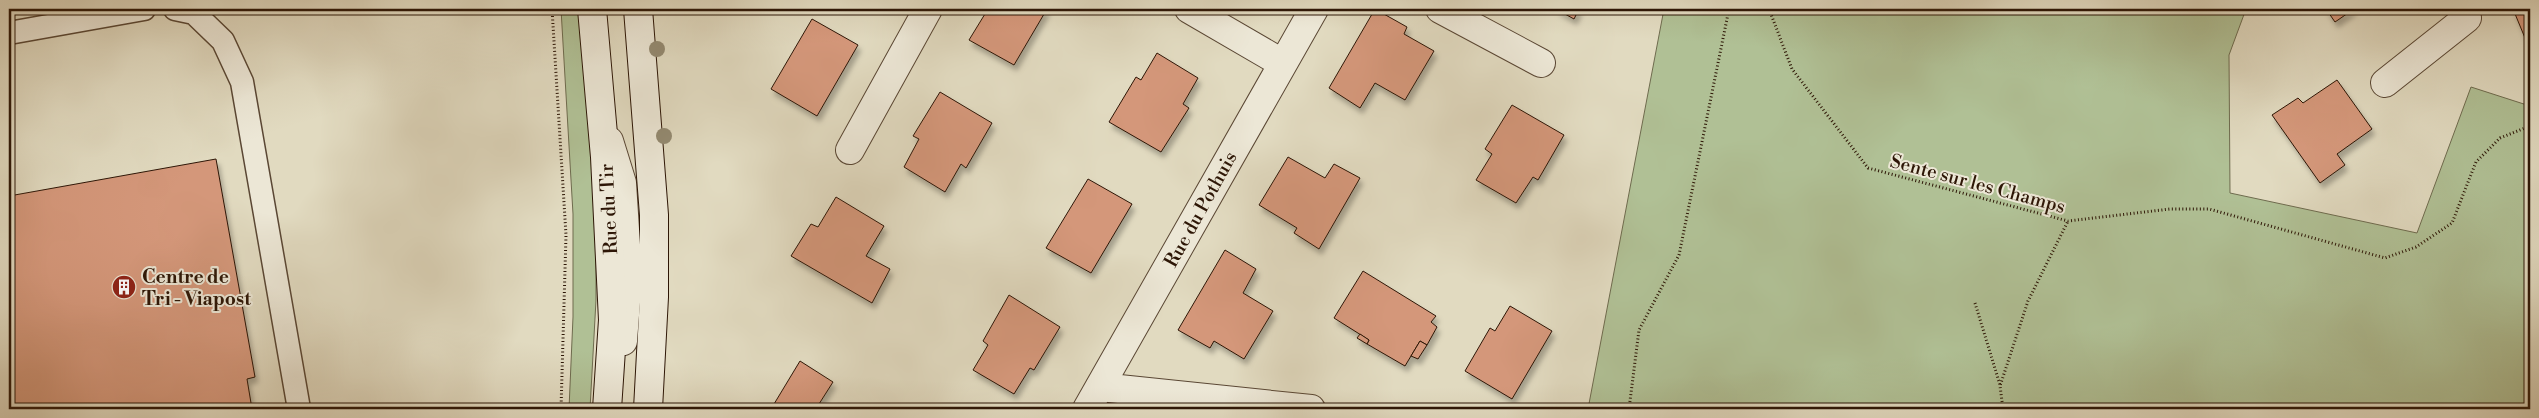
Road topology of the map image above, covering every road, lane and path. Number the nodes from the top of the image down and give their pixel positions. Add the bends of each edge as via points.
1 (144, 9) edge
2 (175, 9) edge
3 (552, 9) edge
4 (592, 9) edge
5 (638, 9) edge
6 (928, 9) edge
7 (1189, 9) edge
8 (1314, 9) edge
9 (1440, 9) edge
10 (1729, 9) edge
11 (1769, 9) edge
12 (2464, 9) edge
13 (9, 33) edge
14 (1282, 63) junction
15 (1541, 63) dead end
16 (2385, 83) dead end
17 (601, 116) junction
18 (2530, 126) edge
19 (850, 150) dead end
20 (2068, 222) junction
21 (1975, 303) dead end
22 (2000, 386) junction
23 (1093, 398) edge
24 (299, 409) edge
25 (561, 409) edge
26 (607, 409) edge
27 (617, 409) edge
28 (648, 409) edge
29 (1311, 409) edge
30 (1629, 409) edge
31 (2003, 409) edge

1 - 13 lane
2 - 24 lane via 194,13 222,40 242,82
3 - 25 path via 566,235
4 - 17 street, Rue du Tir
5 - 28 street via 654,215 654,298
6 - 19 street
7 - 14 street
8 - 14 street, Rue du Pothuis
9 - 15 street
10 - 30 path via 1679,255 1639,330
11 - 20 path, Sente sur les Champs via 1792,68 1868,168
12 - 16 street via 2467,18
14 - 23 street, Rue du Pothuis
17 - 26 street, Rue du Tir via 613,320
17 - 27 street via 622,183 628,276
18 - 20 path, Sente sur les Champs via 2500,138 2476,162 2452,223 2416,247 2385,258 2209,209 2170,209
20 - 22 path via 2028,301
21 - 22 path
22 - 31 path
23 - 29 street

